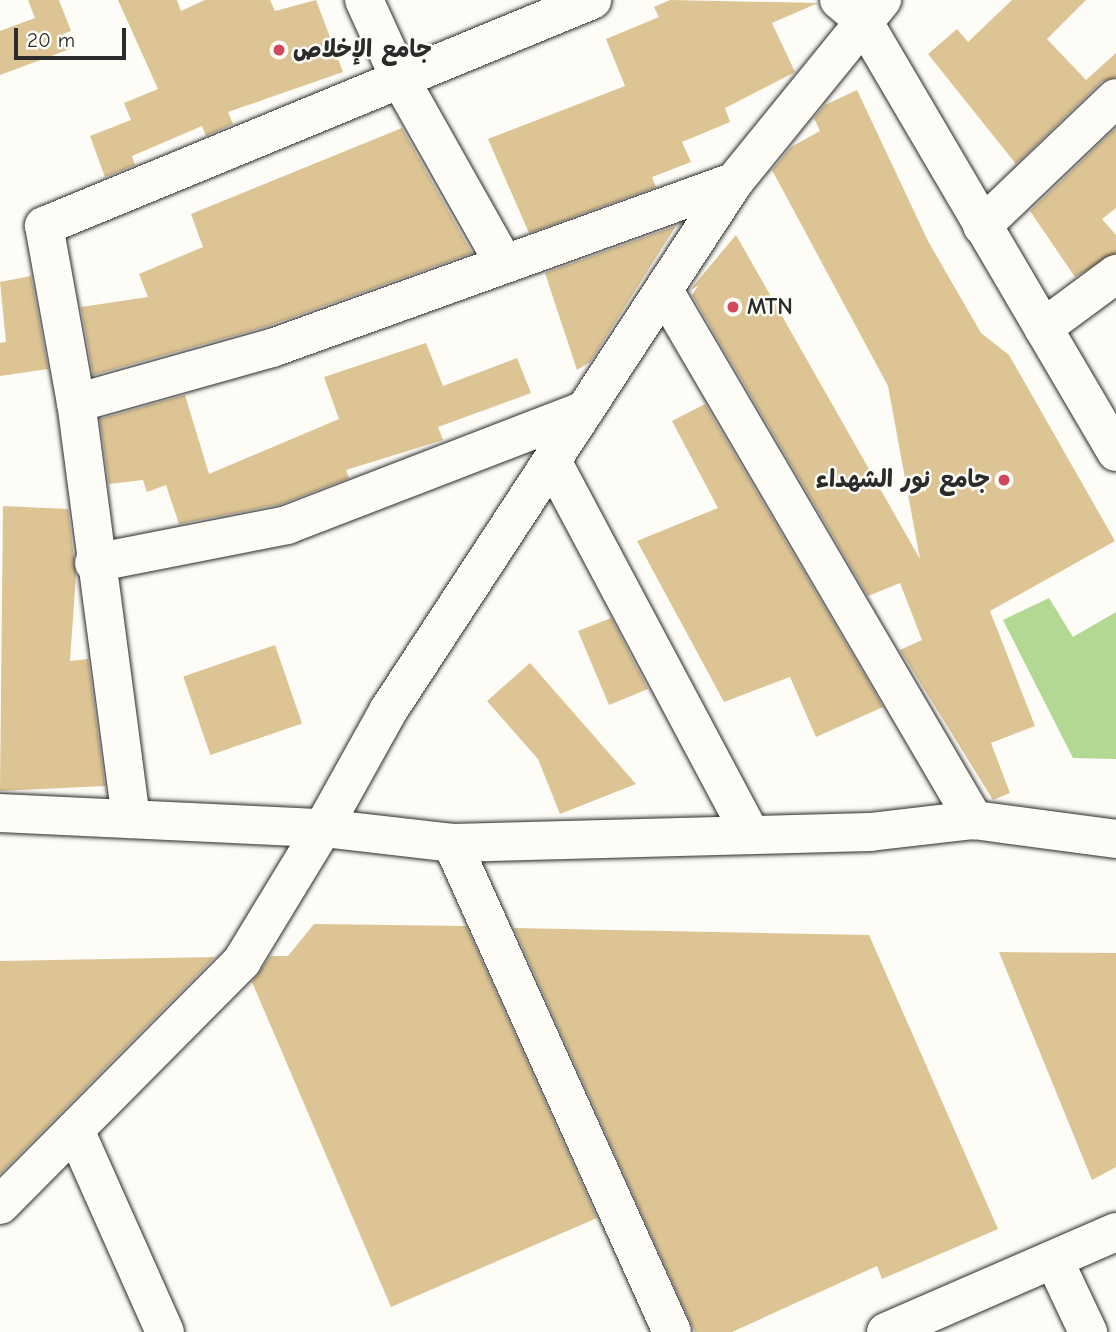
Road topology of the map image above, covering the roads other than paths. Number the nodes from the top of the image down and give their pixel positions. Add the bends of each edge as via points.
1 (364, 0) edge
2 (592, 0) edge
3 (861, 6) edge
4 (400, 79) junction
5 (1116, 98) edge
6 (734, 182) junction
7 (982, 226) junction
8 (503, 262) junction
9 (1116, 274) edge
10 (666, 293) junction
11 (1044, 328) junction
12 (76, 403) junction
13 (585, 410) junction
14 (1116, 452) edge
15 (552, 461) junction
16 (94, 563) junction
17 (0, 813) edge
18 (131, 819) junction
19 (974, 820) junction
20 (323, 828) junction
21 (749, 831) junction
22 (1116, 839) edge
23 (452, 843) junction
24 (75, 1130) junction
25 (0, 1205) edge
26 (1116, 1232) edge
27 (1054, 1260) junction
28 (165, 1332) edge
29 (672, 1332) edge
30 (886, 1332) edge
31 (1088, 1332) edge

1 - 4 street
2 - 4 street
3 - 6 street
3 - 7 street
4 - 8 street
4 - 12 street via 44,226
5 - 7 street
6 - 8 street
6 - 10 street
7 - 11 street
8 - 12 street via 272,348
9 - 11 street
10 - 13 street
10 - 19 street
11 - 14 street
12 - 16 street
13 - 15 street
13 - 16 street via 286,525
15 - 20 street via 388,711
15 - 21 street
16 - 18 street
17 - 18 street
18 - 20 street
19 - 21 street via 870,832
19 - 22 street
20 - 23 street
20 - 24 street via 242,961
21 - 23 street
23 - 29 street
24 - 25 street
24 - 28 street
26 - 27 street
27 - 30 street
27 - 31 street

